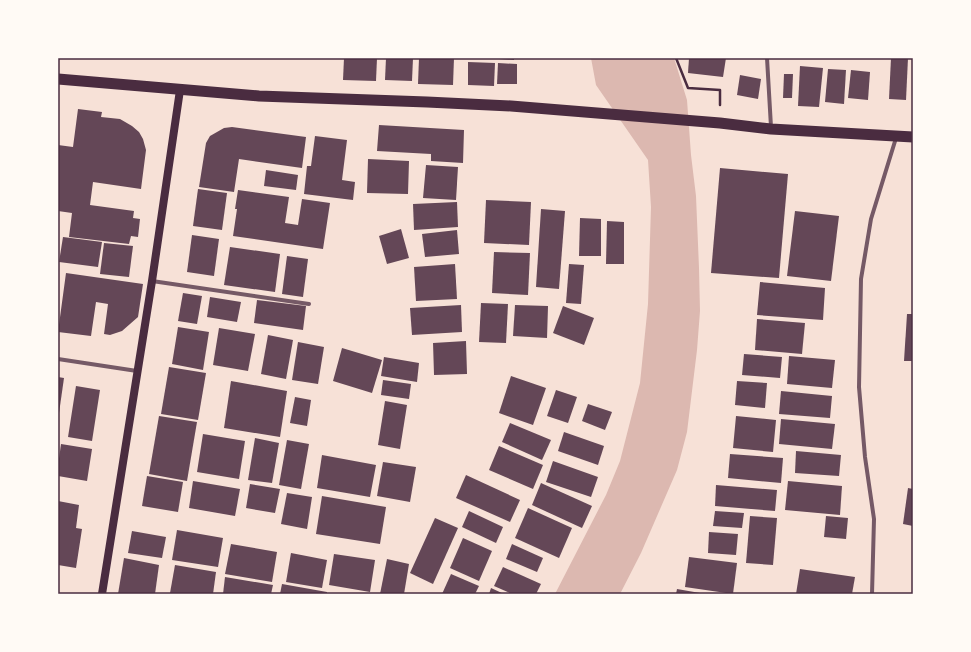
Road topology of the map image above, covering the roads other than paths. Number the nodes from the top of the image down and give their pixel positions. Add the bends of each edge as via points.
1 (767, 58) edge
2 (58, 79) edge
3 (180, 90) junction
4 (771, 129) junction
5 (896, 137) junction
6 (913, 137) edge
7 (152, 281) junction
8 (309, 304) dead end
9 (58, 359) edge
10 (137, 371) junction
11 (102, 594) edge
12 (872, 594) edge

1 - 4 street
2 - 3 highway
3 - 4 highway via 586,112
3 - 7 main road
4 - 5 highway
5 - 6 highway
5 - 12 street via 871,219 861,279 859,387 874,519
7 - 8 street
7 - 10 main road
9 - 10 street
10 - 11 main road

